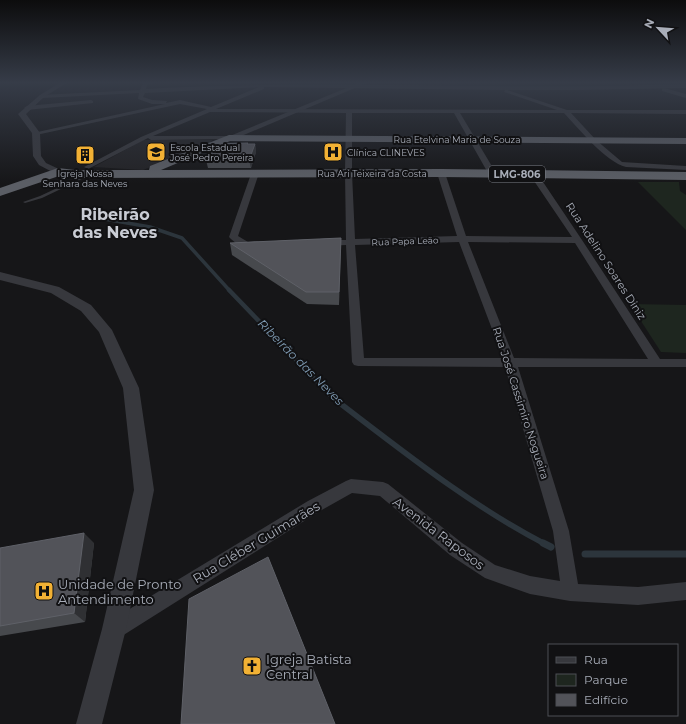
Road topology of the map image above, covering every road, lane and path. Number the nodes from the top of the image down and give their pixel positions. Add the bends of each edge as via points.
1 (23, 116) edge
2 (116, 116) edge
3 (200, 116) edge
4 (284, 116) edge
5 (349, 116) edge
6 (459, 116) edge
7 (570, 116) edge
8 (36, 133) junction
9 (144, 138) junction
10 (229, 138) junction
11 (472, 138) junction
12 (347, 139) junction
13 (594, 141) junction
14 (686, 141) edge
15 (166, 165) junction
16 (686, 168) edge
17 (89, 172) junction
18 (255, 173) junction
19 (349, 173) junction
20 (441, 173) junction
21 (492, 173) junction
22 (142, 174) junction
23 (175, 174) junction
24 (534, 174) junction
25 (59, 176) junction
26 (686, 176) edge
27 (0, 192) edge
28 (0, 197) edge
29 (24, 202) dead end
30 (462, 239) junction
31 (578, 240) junction
32 (351, 243) junction
33 (268, 244) edge
34 (314, 244) edge
35 (0, 276) edge
36 (510, 362) junction
37 (656, 362) junction
38 (686, 363) edge
39 (383, 489) joint
40 (686, 591) edge
41 (570, 592) junction
42 (114, 629) junction
43 (89, 724) edge

1 - 8 street
2 - 8 street
3 - 9 street
4 - 10 street
5 - 12 street
6 - 11 street
7 - 13 street
8 - 25 street via 37,156 43,165
9 - 10 street
9 - 17 street
10 - 12 highway, Rua Etelvina Maria de Souza
10 - 15 highway
11 - 12 highway, Rua Etelvina Maria de Souza
11 - 13 highway, Rua Etelvina Maria de Souza
11 - 21 street
12 - 19 street
13 - 14 highway, Rua Etelvina Maria de Souza
13 - 16 street via 626,166
15 - 22 highway
15 - 23 highway
17 - 22 highway, Rua Ari Teixeira da Costa / LMG-806
17 - 25 highway, LMG-806
17 - 29 lane via 41,197
18 - 19 highway, Rua Ari Teixeira da Costa / LMG-806
18 - 23 highway, Rua Ari Teixeira da Costa / LMG-806
18 - 33 street via 233,237 246,245
19 - 20 highway, Rua Ari Teixeira da Costa / LMG-806
19 - 32 street
20 - 21 highway, Rua Ari Teixeira da Costa / LMG-806
20 - 30 street, Rua José Cassimiro Nogueira
21 - 24 highway, Rua Ari Teixeira da Costa / LMG-806
22 - 23 highway, Rua Ari Teixeira da Costa / LMG-806
24 - 26 highway, Rua Ari Teixeira da Costa / LMG-806
24 - 31 street, Rua Adelino Soares Diniz
25 - 27 highway, LMG-806
25 - 28 highway, LMG-806
30 - 31 street, Rua Papa Leão
30 - 32 street, Rua Papa Leão
30 - 36 street, Rua José Cassimiro Nogueira
31 - 37 street, Rua Adelino Soares Diniz
32 - 34 street, Rua Papa Leão
32 - 36 street via 358,362
35 - 42 street via 55,290 86,308 105,330 131,388 144,490
36 - 37 street
36 - 41 street, Rua José Cassimiro Nogueira via 561,531
37 - 38 street
39 - 41 street, Avenida Raposos via 456,549 491,572 530,585
39 - 42 street, Rua Cléber Guimarães via 351,486
40 - 41 street, Avenida Raposos via 638,596
42 - 43 street

